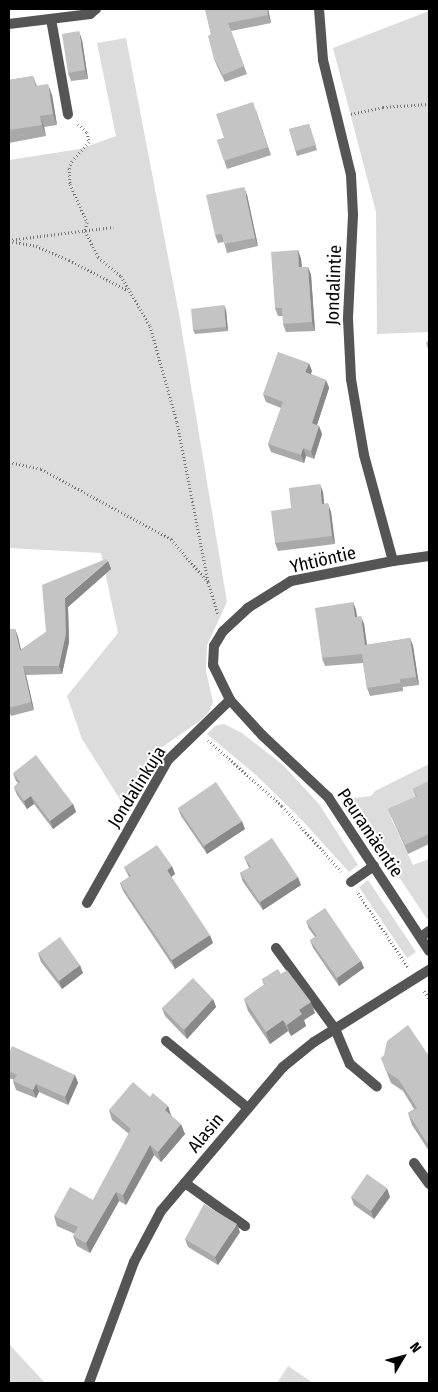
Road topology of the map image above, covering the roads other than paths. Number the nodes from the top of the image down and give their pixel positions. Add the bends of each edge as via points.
1 (96, 9) edge
2 (318, 9) edge
3 (51, 19) junction
4 (9, 24) edge
5 (68, 114) road end
6 (429, 556) edge
7 (393, 561) junction
8 (230, 700) junction
9 (374, 866) junction
10 (351, 882) road end
11 (87, 903) dead end
12 (425, 934) edge
13 (276, 948) dead end
14 (429, 951) edge
15 (429, 970) edge
16 (335, 1029) junction
17 (166, 1042) dead end
18 (377, 1087) dead end
19 (248, 1108) junction
20 (414, 1163) dead end
21 (185, 1183) junction
22 (429, 1184) edge
23 (244, 1226) dead end
24 (89, 1383) edge

1 - 3 street via 90,14
2 - 7 street, Jondalintie via 323,60 351,175 353,215 348,319 351,379 364,455
3 - 4 street
3 - 5 street
6 - 7 street, Yhtiöntie
7 - 8 street, Yhtiöntie via 292,581 248,608 223,632 214,646 213,665
8 - 9 street, Peuramäentie via 328,797
8 - 11 street, Jondalinkuja via 168,760
9 - 10 street
9 - 12 street, Peuramäentie
12 - 14 street, Peuramäentie
13 - 16 street
15 - 16 street, Alasin
16 - 18 street via 350,1064
16 - 19 street, Alasin via 282,1067
17 - 19 street
19 - 21 street, Alasin
20 - 22 street
21 - 23 street
21 - 24 street, Alasin via 161,1211 134,1262

